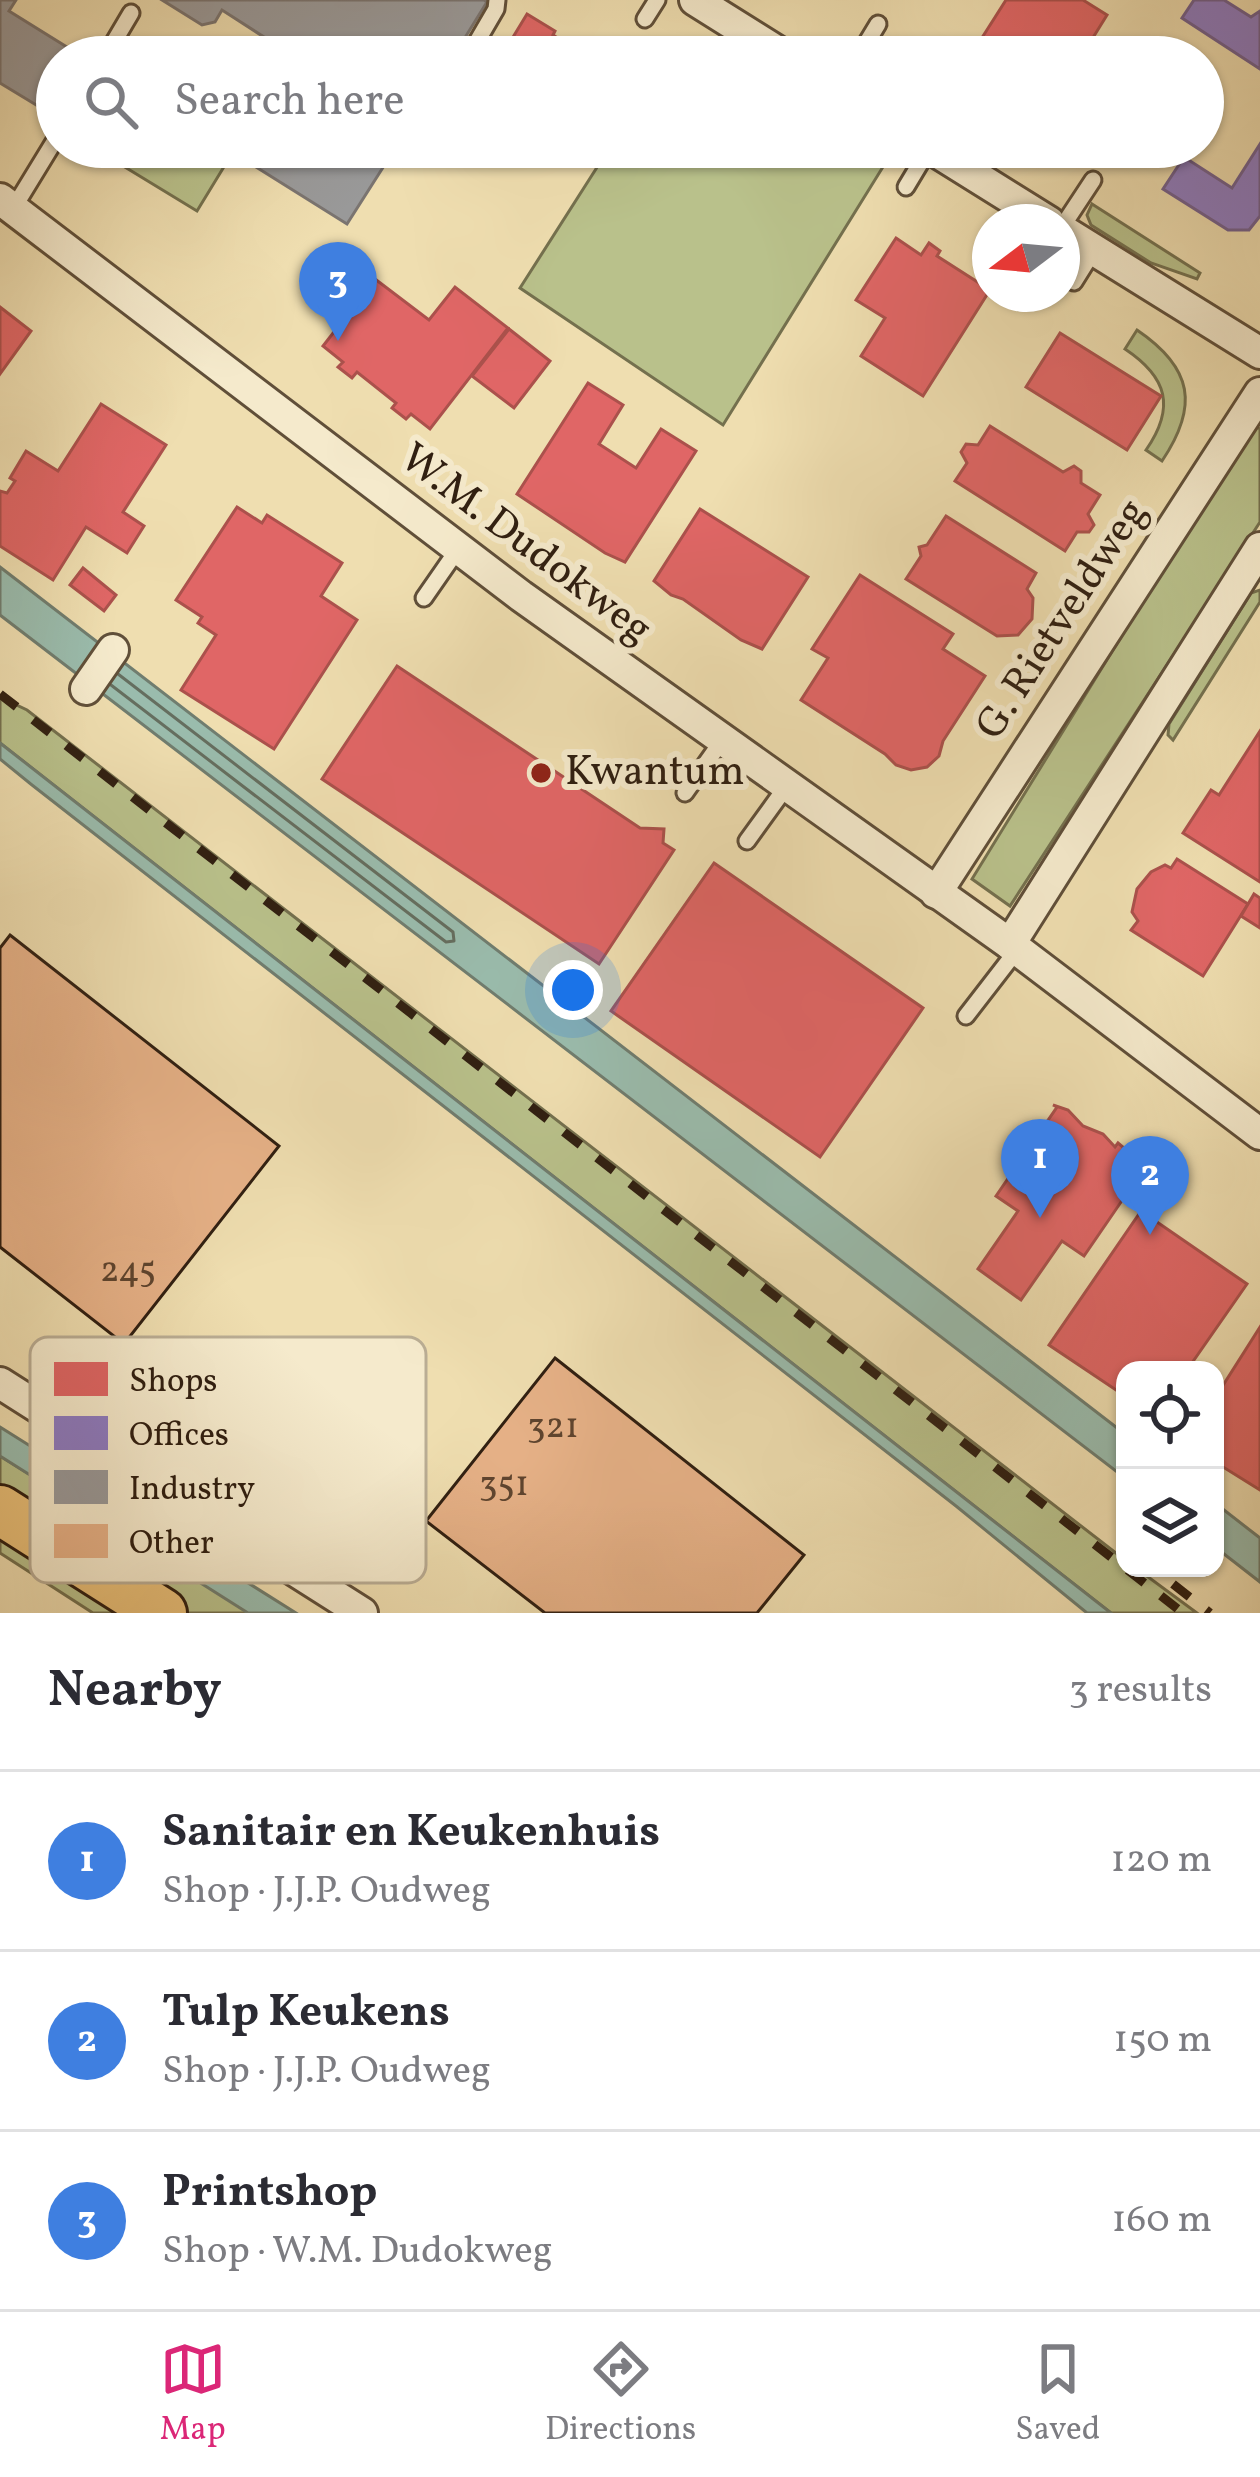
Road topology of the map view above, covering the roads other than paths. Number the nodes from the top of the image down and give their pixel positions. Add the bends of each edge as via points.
1 (497, 0) edge
2 (657, 0) edge
3 (695, 0) edge
4 (131, 14) dead end
5 (645, 19) dead end
6 (878, 24) dead end
7 (118, 36) edge
8 (480, 36) edge
9 (752, 36) edge
10 (871, 36) edge
11 (36, 165) edge
12 (917, 168) edge
13 (963, 168) edge
14 (1093, 180) dead end
15 (906, 187) dead end
16 (7, 204) edge
17 (1020, 204) edge
18 (1078, 204) edge
19 (1080, 241) edge
20 (1094, 250) junction
21 (1080, 272) edge
22 (1260, 353) edge
23 (1260, 393) edge
24 (1260, 548) edge
25 (458, 549) junction
26 (424, 598) dead end
27 (113, 650) dead end
28 (86, 689) dead end
29 (721, 742) junction
30 (785, 787) junction
31 (685, 793) dead end
32 (747, 841) dead end
33 (936, 893) junction
34 (1013, 947) junction
35 (966, 1016) dead end
36 (1260, 1134) edge
37 (0, 1383) edge
38 (30, 1402) edge
39 (0, 1510) edge
40 (30, 1529) edge
41 (115, 1583) edge
42 (315, 1583) edge
43 (162, 1613) edge
44 (362, 1613) edge

1 - 8 lane
2 - 5 lane
3 - 9 street
4 - 7 lane
6 - 10 lane
11 - 16 lane
12 - 15 lane
13 - 17 street
14 - 18 lane
16 - 25 street, W.M. Dudokweg
19 - 20 street
20 - 21 lane
20 - 22 street
23 - 33 street, G. Rietveldweg
24 - 34 street
25 - 26 lane
25 - 29 street, W.M. Dudokweg
27 - 28 street
29 - 30 street, W.M. Dudokweg
29 - 31 lane
30 - 32 lane
30 - 33 street, W.M. Dudokweg
33 - 34 street, W.M. Dudokweg
34 - 35 lane
34 - 36 street, W.M. Dudokweg
37 - 38 street
39 - 40 main road
41 - 43 main road
42 - 44 street

